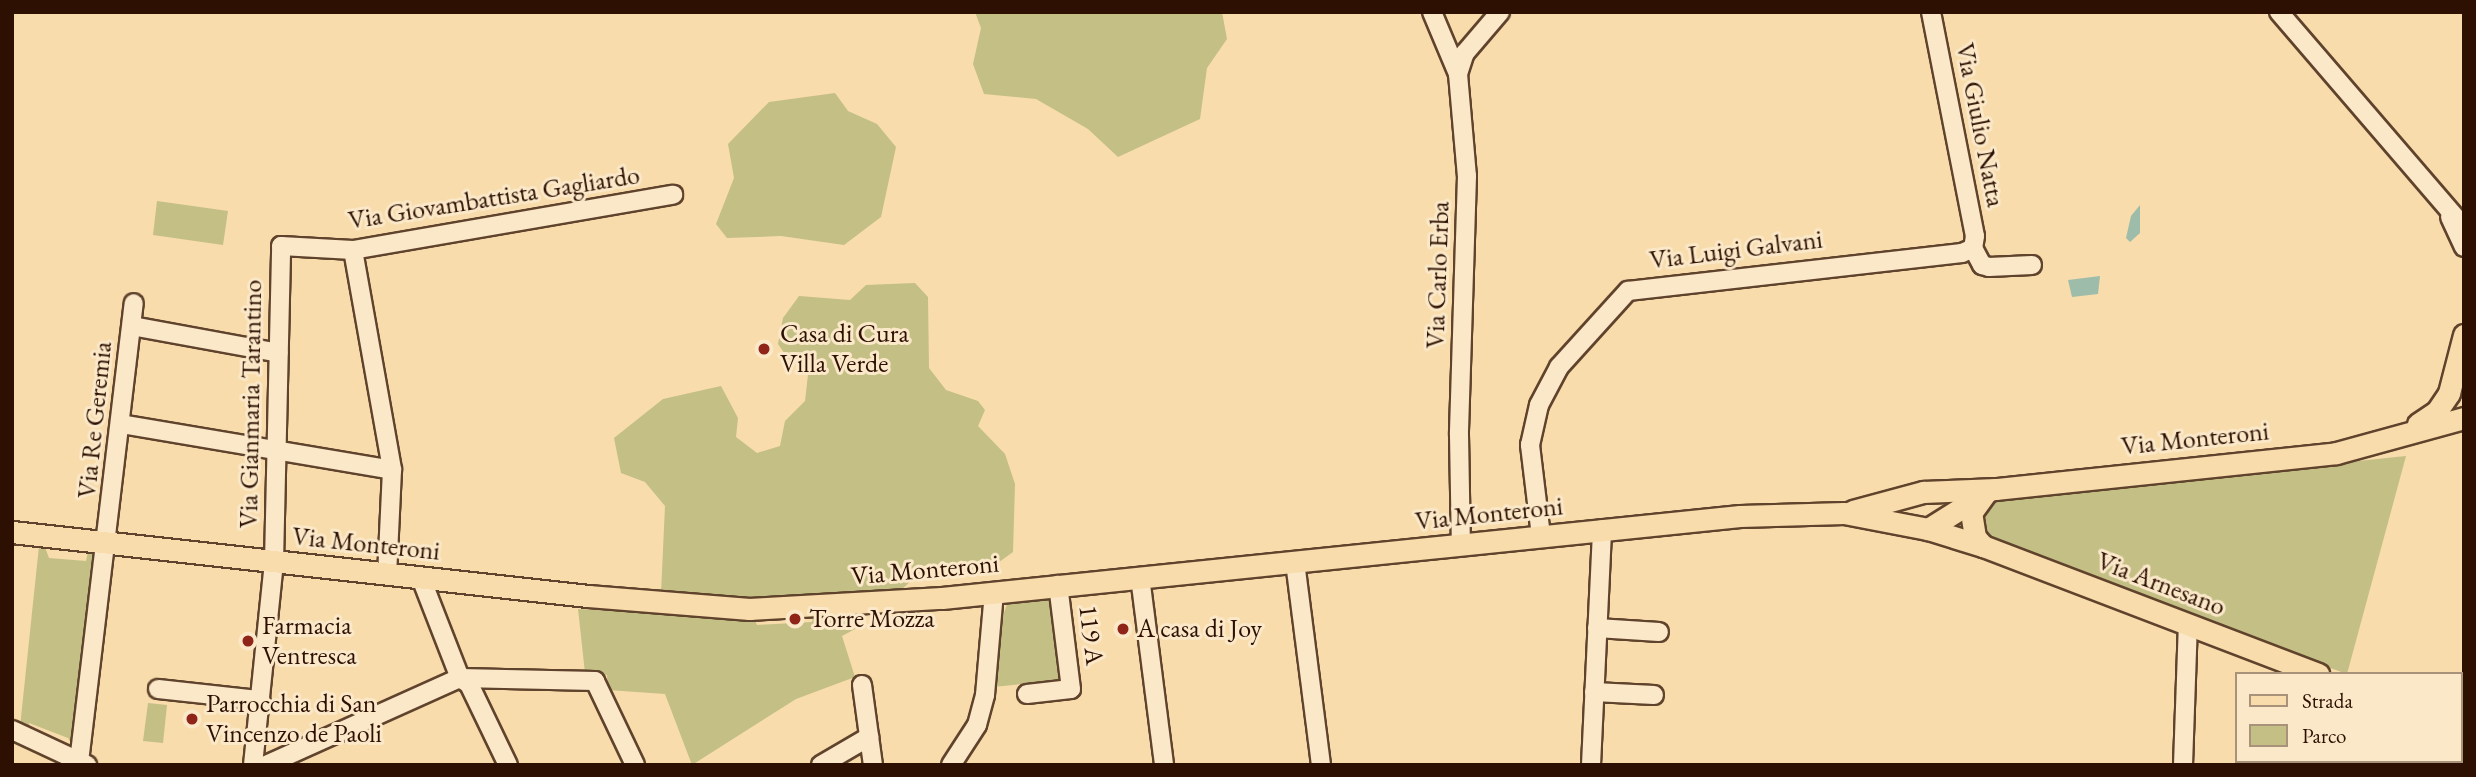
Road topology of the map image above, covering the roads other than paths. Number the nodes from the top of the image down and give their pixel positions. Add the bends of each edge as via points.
1 (1432, 12) edge
2 (1500, 12) edge
3 (1931, 12) edge
4 (2279, 12) edge
5 (1458, 74) junction
6 (673, 195) dead end
7 (2436, 197) junction
8 (2464, 227) edge
9 (281, 246) joint
10 (2464, 247) edge
11 (1973, 248) junction
12 (353, 250) junction
13 (2032, 265) dead end
14 (134, 303) dead end
15 (132, 326) junction
16 (279, 352) junction
17 (2463, 354) edge
18 (2464, 418) edge
19 (121, 424) junction
20 (2399, 437) junction
21 (277, 450) junction
22 (392, 470) junction
23 (1944, 490) junction
24 (1991, 491) junction
25 (1844, 513) junction
26 (1928, 528) junction
27 (1602, 529) junction
28 (12, 532) edge
29 (1541, 536) junction
30 (108, 543) junction
31 (1461, 546) junction
32 (1983, 546) junction
33 (274, 562) junction
34 (1295, 562) junction
35 (387, 575) junction
36 (1140, 577) junction
37 (421, 578) junction
38 (1058, 585) junction
39 (995, 592) junction
40 (2188, 625) junction
41 (1597, 628) junction
42 (1659, 632) dead end
43 (2313, 672) edge
44 (460, 678) junction
45 (862, 685) dead end
46 (158, 689) dead end
47 (1594, 692) junction
48 (1027, 694) dead end
49 (1654, 695) dead end
50 (260, 699) junction
51 (12, 730) edge
52 (869, 737) junction
53 (39, 746) junction
54 (83, 763) edge
55 (44, 765) edge
56 (253, 765) edge
57 (266, 765) edge
58 (508, 765) edge
59 (635, 765) edge
60 (821, 765) edge
61 (873, 765) edge
62 (951, 765) edge
63 (1164, 765) edge
64 (1321, 765) edge
65 (1591, 765) edge
66 (2183, 765) edge

1 - 5 street, Via Carlo Erba
2 - 5 street via 1465,53
3 - 11 street, Via Giulio Natta via 1975,236
4 - 7 street
5 - 31 street, Via Carlo Erba via 1467,185 1459,435
6 - 12 street, Via Giovambattista Gagliardo
7 - 8 street
7 - 10 street
9 - 12 street, Via Giovambattista Gagliardo
9 - 16 street, Via Gianmaria Tarantino
11 - 13 street via 1982,265
11 - 29 street, Via Luigi Galvani via 1962,253 1628,291 1559,367 1539,405 1530,444
12 - 22 street
14 - 15 street, Via Re Geremia
15 - 16 street
15 - 19 street, Via Re Geremia
16 - 21 street, Via Gianmaria Tarantino
17 - 20 main road, Via Monteroni via 2445,401
18 - 20 main road, Via Monteroni
19 - 21 street
19 - 30 street, Via Re Geremia
20 - 24 main road, Via Monteroni via 2336,453
21 - 22 street
21 - 33 street, Via Gianmaria Tarantino
22 - 35 street
23 - 24 main road, Via Monteroni
23 - 25 main road, Via Monteroni via 1905,495
23 - 26 main road via 1927,508
24 - 26 main road, Via Monteroni
24 - 32 main road via 1971,513 1975,537
25 - 26 main road, Via Monteroni
25 - 27 main road, Via Monteroni via 1788,512
26 - 32 main road, Via Monteroni
27 - 29 main road, Via Monteroni
27 - 41 street
28 - 30 main road, Via Monteroni
29 - 31 main road, Via Monteroni
30 - 33 main road, Via Monteroni
30 - 54 street, Via Re Geremia
31 - 34 main road, Via Monteroni
32 - 40 main road, Via Arnesano
33 - 35 main road, Via Monteroni
33 - 50 street, Via Gianmaria Tarantino
34 - 36 main road, Via Monteroni
34 - 64 street
35 - 37 main road, Via Monteroni
36 - 38 main road, Via Monteroni
36 - 63 street
37 - 39 main road, Via Monteroni via 749,609
37 - 44 street
38 - 39 main road, Via Monteroni
38 - 48 street, 119 A via 1072,689
39 - 62 street via 985,695 977,725
40 - 43 main road, Via Arnesano
40 - 66 street
41 - 42 street
41 - 47 street
44 - 57 street
44 - 58 street via 469,684
44 - 59 street via 595,681
45 - 52 street
46 - 50 street
47 - 49 street
47 - 65 street
50 - 56 street, Via Gianmaria Tarantino
51 - 53 street
52 - 60 street
52 - 61 street
53 - 54 street
53 - 55 street

